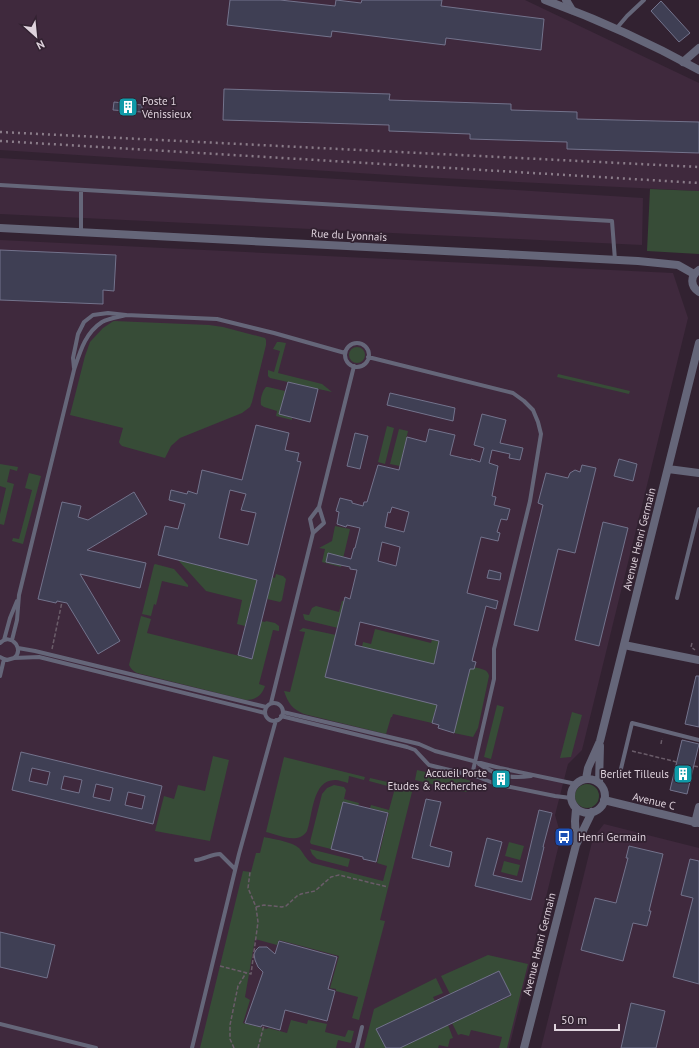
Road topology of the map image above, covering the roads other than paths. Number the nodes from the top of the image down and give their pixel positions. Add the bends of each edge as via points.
1 (545, 0) edge
2 (566, 0) edge
3 (644, 0) edge
4 (572, 10) junction
5 (616, 29) junction
6 (699, 48) edge
7 (683, 62) junction
8 (699, 70) edge
9 (0, 185) edge
10 (81, 190) junction
11 (0, 228) edge
12 (81, 232) junction
13 (615, 260) junction
14 (697, 272) edge
15 (699, 292) edge
16 (126, 315) junction
17 (699, 343) edge
18 (345, 353) junction
19 (368, 357) junction
20 (354, 366) junction
21 (74, 370) junction
22 (668, 469) junction
23 (699, 474) edge
24 (319, 507) junction
25 (699, 509) edge
26 (313, 533) junction
27 (19, 595) junction
28 (677, 598) dead end
29 (12, 640) junction
30 (2, 642) edge
31 (624, 645) junction
32 (18, 648) junction
33 (2, 658) edge
34 (14, 658) junction
35 (699, 660) edge
36 (0, 676) edge
37 (271, 703) junction
38 (266, 707) junction
39 (265, 713) junction
40 (282, 714) junction
41 (276, 720) junction
42 (699, 740) edge
43 (600, 741) junction
44 (476, 762) junction
45 (472, 775) junction
46 (536, 776) junction
47 (619, 777) dead end
48 (586, 779) junction
49 (599, 783) junction
50 (576, 784) junction
51 (571, 798) junction
52 (604, 800) junction
53 (699, 807) edge
54 (576, 809) junction
55 (592, 812) junction
56 (697, 823) edge
57 (576, 845) junction
58 (196, 860) dead end
59 (235, 869) junction
60 (0, 1024) edge
61 (362, 1027) dead end
62 (96, 1048) edge
63 (192, 1048) edge
64 (357, 1048) edge
65 (524, 1048) edge

1 - 4 street
2 - 4 street
3 - 5 lane
4 - 5 street
5 - 7 street
6 - 7 street
7 - 8 street
9 - 10 lane
10 - 12 lane
10 - 13 lane via 612,221
11 - 12 street, Rue du Lyonnais
12 - 13 street, Rue du Lyonnais
13 - 14 street, Rue du Lyonnais via 678,265
14 - 15 street via 692,284
16 - 18 lane via 217,318
16 - 21 lane via 103,321 95,328 85,339
16 - 21 lane via 93,315 84,322 76,340
17 - 22 street, Avenue Henri Germain
18 - 19 lane via 348,346 359,343 368,350
18 - 20 lane via 348,363
19 - 20 lane via 364,364
19 - 44 lane via 513,393 533,410 542,434 530,501 494,649 494,679
20 - 24 lane
21 - 27 lane
22 - 23 street
22 - 31 street, Avenue Henri Germain
24 - 26 lane via 310,518
24 - 26 lane via 324,523
25 - 28 lane
26 - 37 lane
27 - 29 lane
27 - 30 lane
29 - 30 lane
29 - 32 lane
31 - 35 street
31 - 43 street, Avenue Henri Germain
32 - 34 lane via 18,654
32 - 38 lane
33 - 34 lane
33 - 36 lane
34 - 39 lane via 39,657
37 - 38 lane
37 - 40 lane via 279,704
38 - 39 lane
39 - 41 lane via 268,719
40 - 41 lane
40 - 44 lane via 419,744
40 - 45 lane via 407,747 415,750 429,764
41 - 59 lane
42 - 47 lane via 632,723
43 - 48 street, Avenue Henri Germain
43 - 49 street, Avenue Henri Germain
44 - 45 lane
44 - 46 lane
44 - 46 lane via 506,777
45 - 51 lane via 496,784
46 - 50 lane
48 - 49 street
48 - 50 street
49 - 52 street, Avenue Henri Germain via 604,791
50 - 51 street
51 - 54 street, Avenue Henri Germain
52 - 55 street, Avenue Henri Germain via 600,808
52 - 56 street, Avenue C
53 - 56 street
54 - 55 street
54 - 57 street, Avenue Henri Germain
55 - 57 street, Avenue Henri Germain
57 - 65 street, Avenue Henri Germain
58 - 59 lane via 220,854
59 - 63 lane
60 - 62 lane
61 - 64 lane

